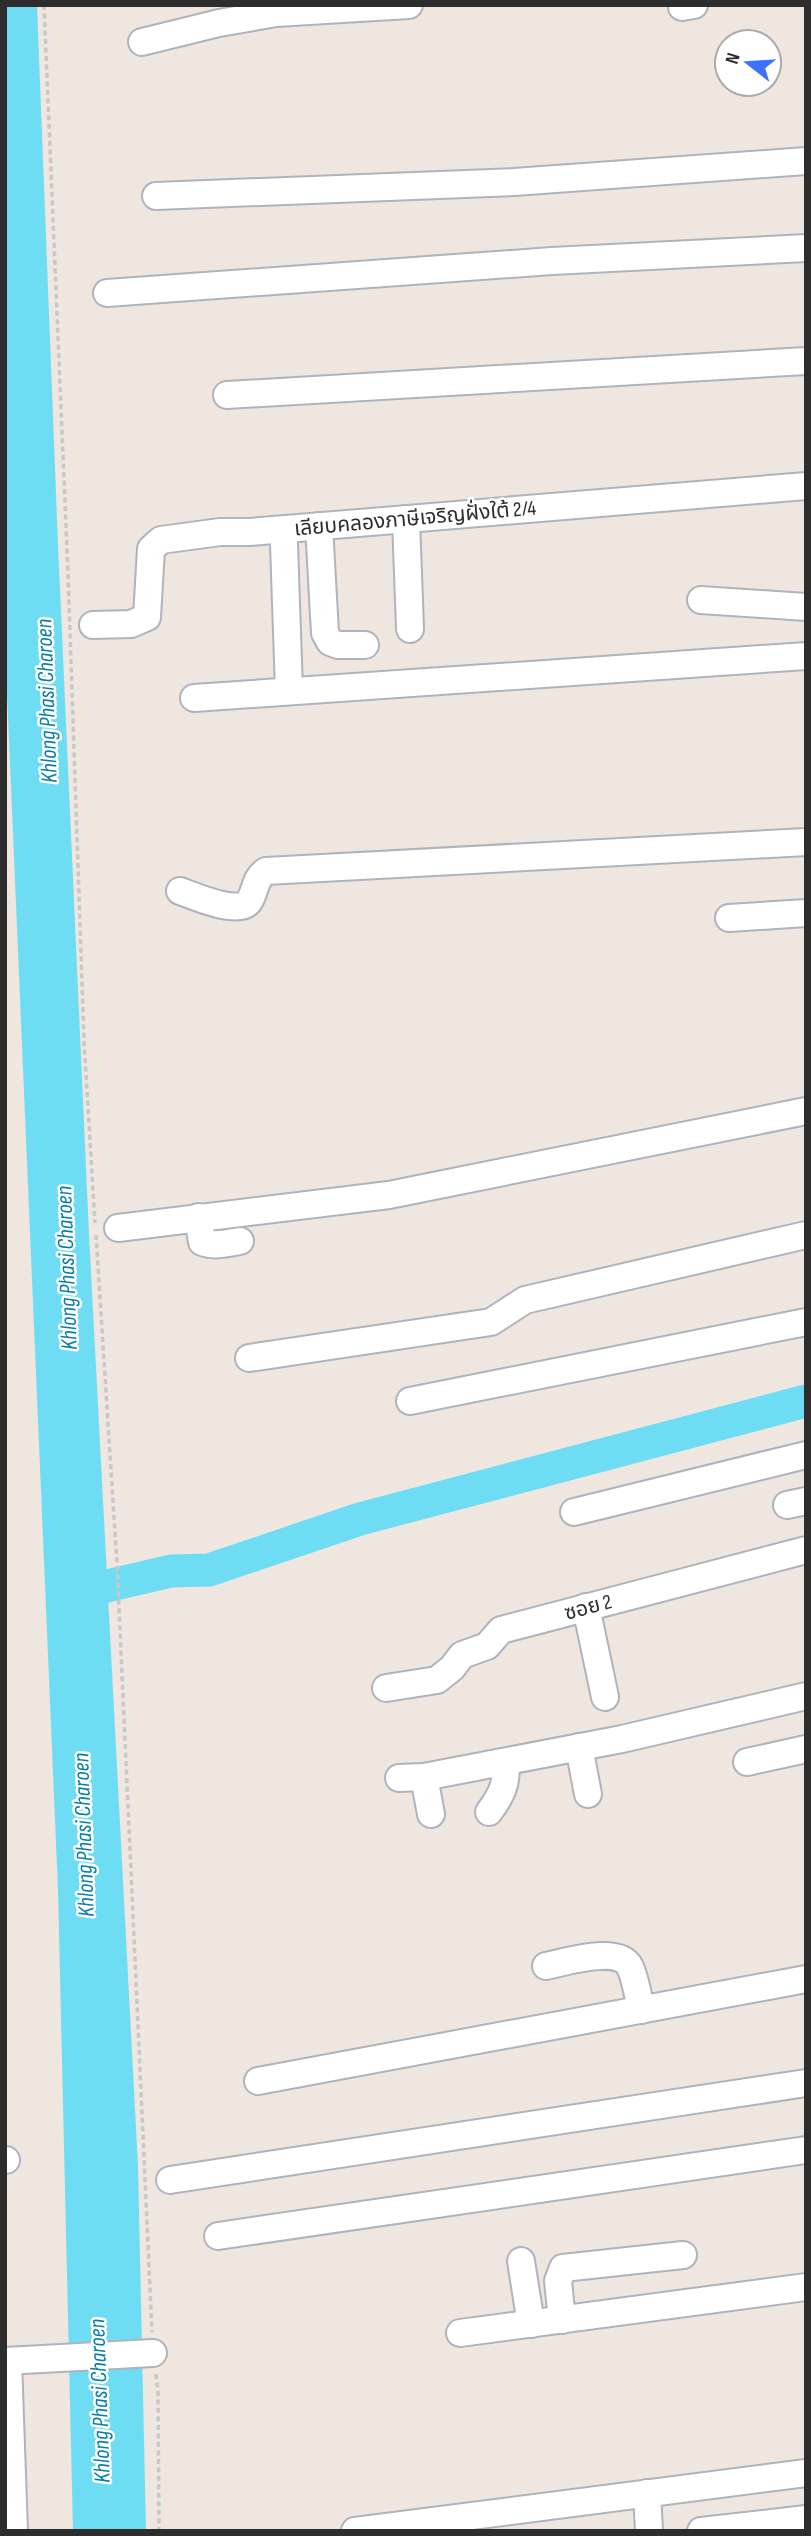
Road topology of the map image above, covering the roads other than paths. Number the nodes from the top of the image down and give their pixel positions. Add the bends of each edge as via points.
1 (409, 5) edge
2 (142, 41) dead end
3 (806, 161) edge
4 (156, 196) dead end
5 (806, 248) edge
6 (107, 293) dead end
7 (806, 361) edge
8 (227, 395) dead end
9 (806, 486) edge
10 (406, 519) junction
11 (319, 526) junction
12 (284, 544) dead end
13 (701, 600) dead end
14 (806, 607) edge
15 (93, 625) dead end
16 (410, 629) dead end
17 (365, 645) dead end
18 (806, 656) edge
19 (289, 691) junction
20 (194, 698) dead end
21 (806, 842) edge
22 (180, 891) dead end
23 (806, 913) edge
24 (729, 918) dead end
25 (806, 1111) edge
26 (198, 1217) junction
27 (118, 1228) dead end
28 (806, 1236) edge
29 (240, 1241) dead end
30 (806, 1322) edge
31 (249, 1358) dead end
32 (410, 1401) dead end
33 (806, 1455) edge
34 (574, 1512) dead end
35 (806, 1550) edge
36 (586, 1607) junction
37 (386, 1688) dead end
38 (806, 1696) edge
39 (605, 1697) dead end
40 (579, 1747) junction
41 (806, 1749) edge
42 (505, 1762) junction
43 (747, 1762) dead end
44 (588, 1794) dead end
45 (489, 1812) dead end
46 (431, 1814) dead end
47 (546, 1966) dead end
48 (806, 1979) edge
49 (641, 2010) junction
50 (258, 2081) dead end
51 (806, 2083) edge
52 (806, 2150) edge
53 (170, 2180) dead end
54 (218, 2236) dead end
55 (683, 2255) dead end
56 (521, 2261) dead end
57 (806, 2287) edge
58 (562, 2320) junction
59 (531, 2324) junction
60 (460, 2333) dead end
61 (148, 2353) road end
62 (7, 2361) edge
63 (806, 2473) edge
64 (647, 2493) junction
65 (806, 2519) edge
66 (489, 2522) edge
67 (394, 2528) edge
68 (14, 2531) edge
69 (355, 2531) edge
70 (649, 2531) edge
71 (701, 2531) edge

1 - 2 street via 276,13
3 - 4 street via 514,182
5 - 6 street
7 - 8 street
9 - 10 street, เลียบคลองภาษีเจริญฝั่งใต้ 2/4
10 - 11 street, เลียบคลองภาษีเจริญฝั่งใต้ 2/4
10 - 16 street
11 - 15 street, เลียบคลองภาษีเจริญฝั่งใต้ 2/4 via 161,540 151,549 147,617 131,624
11 - 17 street via 325,633 338,645
12 - 19 street
13 - 14 street
18 - 19 street
19 - 20 street
21 - 22 street via 266,871 257,879 250,901 243,905 222,906
23 - 24 street
25 - 26 street via 389,1195
26 - 27 street
26 - 29 street via 202,1242
28 - 31 street via 525,1300 491,1322
30 - 32 street
33 - 34 street
35 - 36 street, ซอย 2
36 - 37 street, ซอย 2 via 501,1630 486,1646 462,1655 437,1679
36 - 39 street
38 - 40 street
40 - 42 street
40 - 44 street
41 - 43 street
42 - 45 street via 502,1794
42 - 46 street via 411,1778
47 - 49 street via 604,1955 622,1959 629,1966
48 - 49 street
49 - 50 street
51 - 53 street
52 - 54 street
55 - 58 street via 563,2268 558,2281
56 - 59 street
57 - 58 street
58 - 59 street
59 - 60 street
61 - 62 street
62 - 68 street
63 - 64 street
64 - 66 street
64 - 70 street
65 - 71 street
66 - 67 street
67 - 69 street

